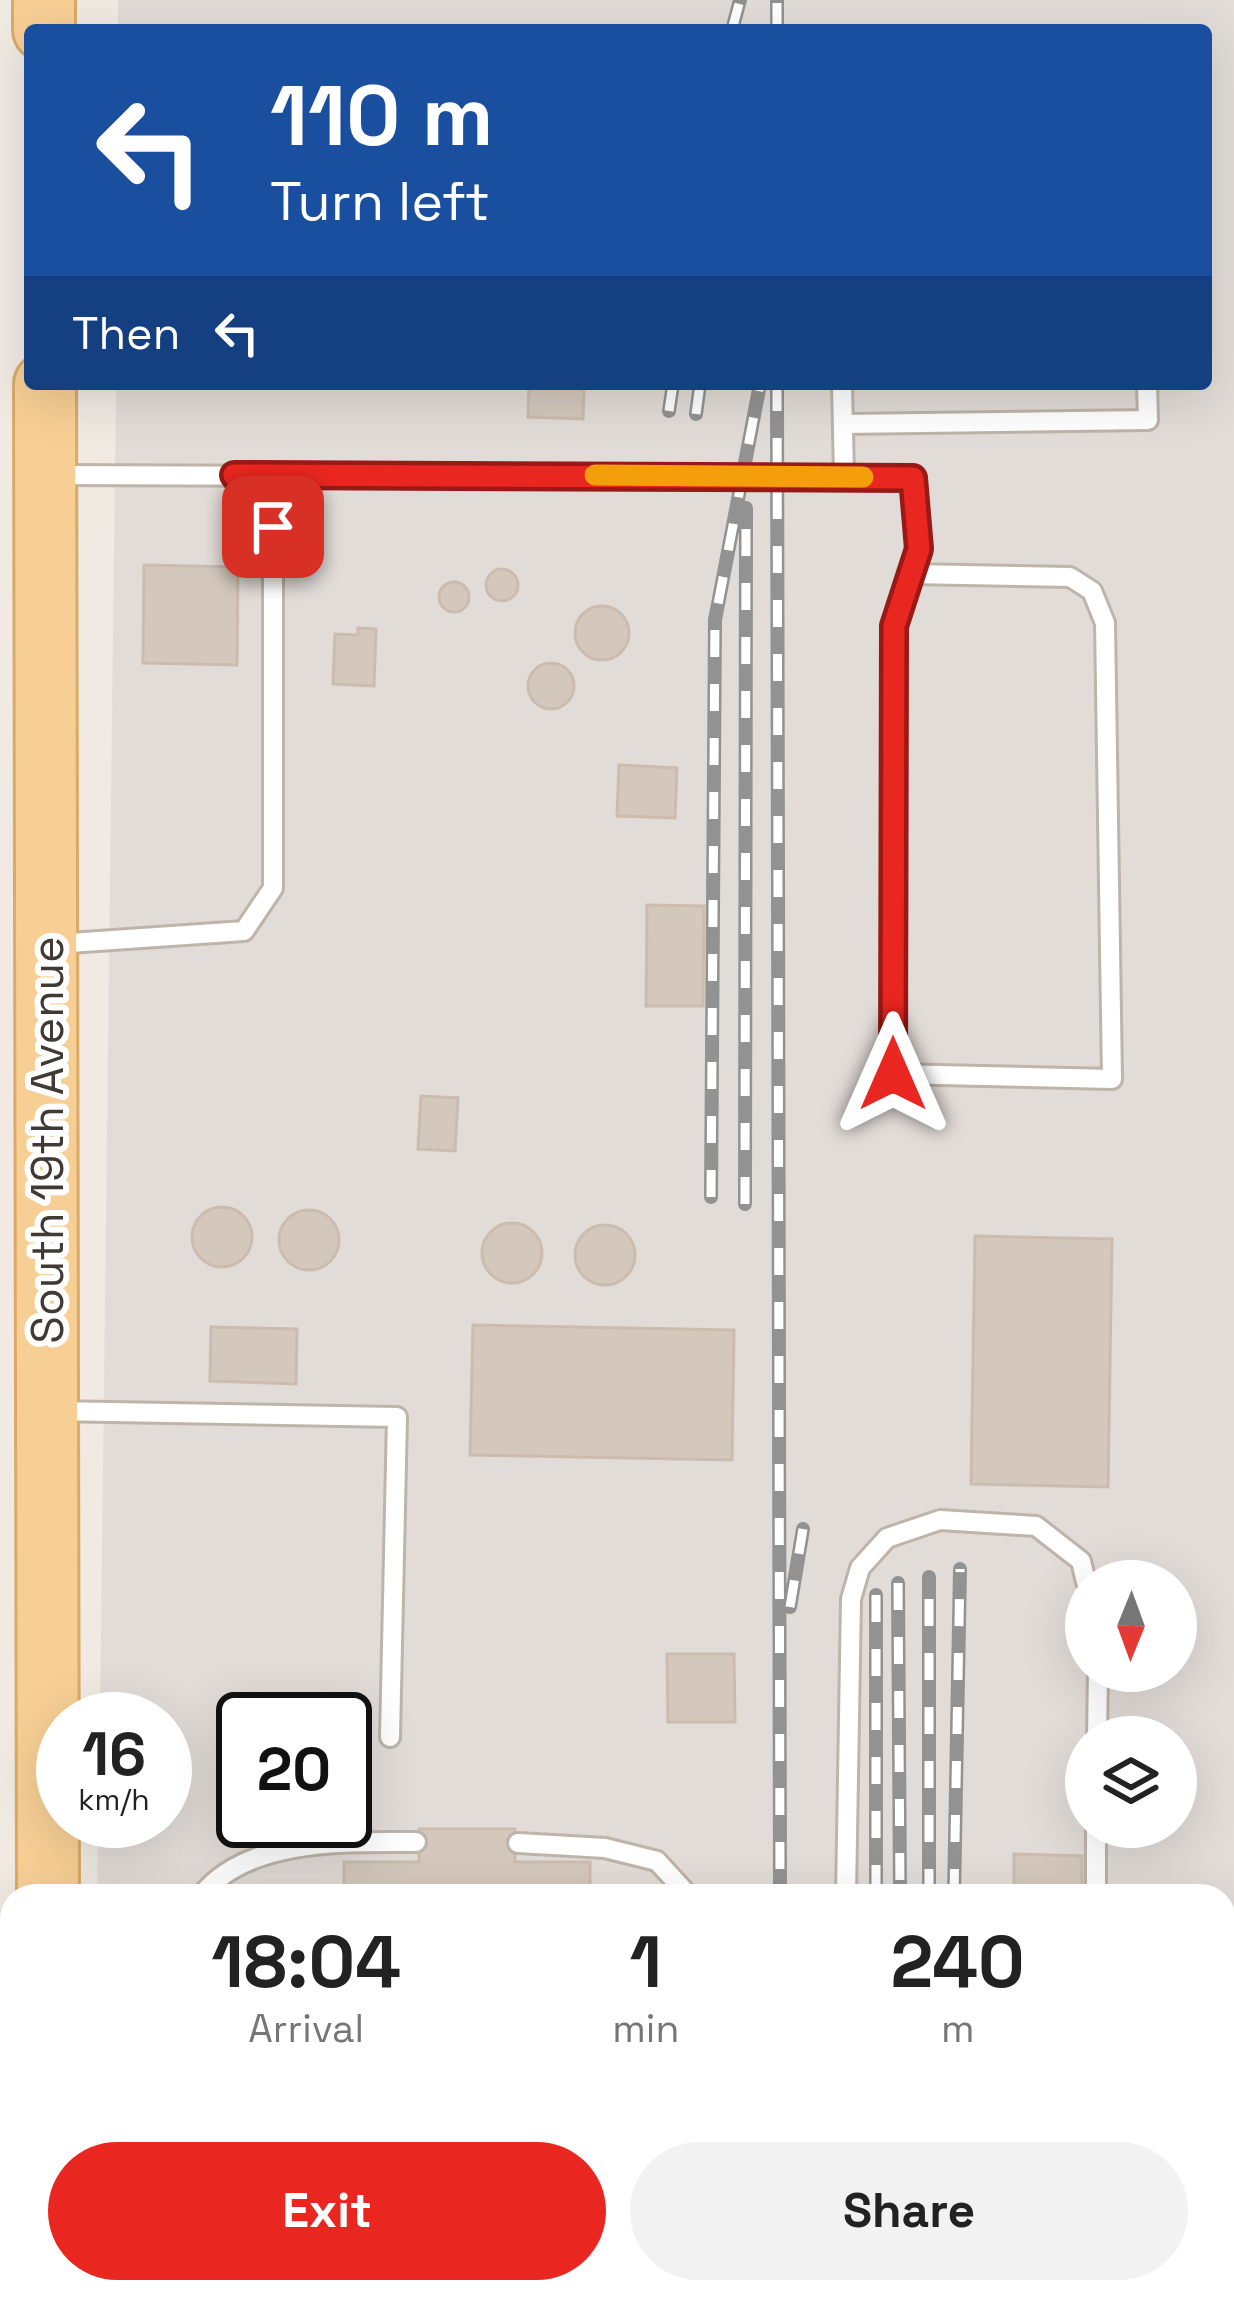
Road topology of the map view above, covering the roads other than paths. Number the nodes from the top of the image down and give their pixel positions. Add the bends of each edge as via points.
1 (46, 390) edge
2 (842, 390) edge
3 (1147, 390) edge
4 (843, 424) junction
5 (46, 475) junction
6 (234, 475) junction
7 (844, 476) junction
8 (911, 574) junction
9 (47, 944) junction
10 (47, 1411) junction
11 (1080, 1560) edge
12 (390, 1738) dead end
13 (416, 1842) dead end
14 (518, 1843) dead end
15 (1096, 1848) edge
16 (49, 1884) edge
17 (213, 1884) edge
18 (678, 1884) edge
19 (846, 1884) edge
20 (1096, 1884) edge

1 - 5 main road, South 19th Avenue
2 - 4 lane
3 - 4 lane via 1148,421
4 - 7 lane
5 - 6 lane
5 - 9 main road, South 19th Avenue
6 - 7 lane
6 - 9 lane via 273,527 273,888 244,931
7 - 8 lane via 913,478 919,549
8 - 8 lane via 894,626 893,1074 1112,1079 1105,623 1092,591 1070,577
9 - 10 main road, South 19th Avenue
10 - 12 lane via 398,1417
10 - 16 main road, South 19th Avenue
11 - 19 lane via 1036,1526 940,1520 887,1538 860,1568 851,1599
13 - 17 lane via 315,1843 260,1856
14 - 18 lane via 605,1848 657,1861
15 - 20 lane

